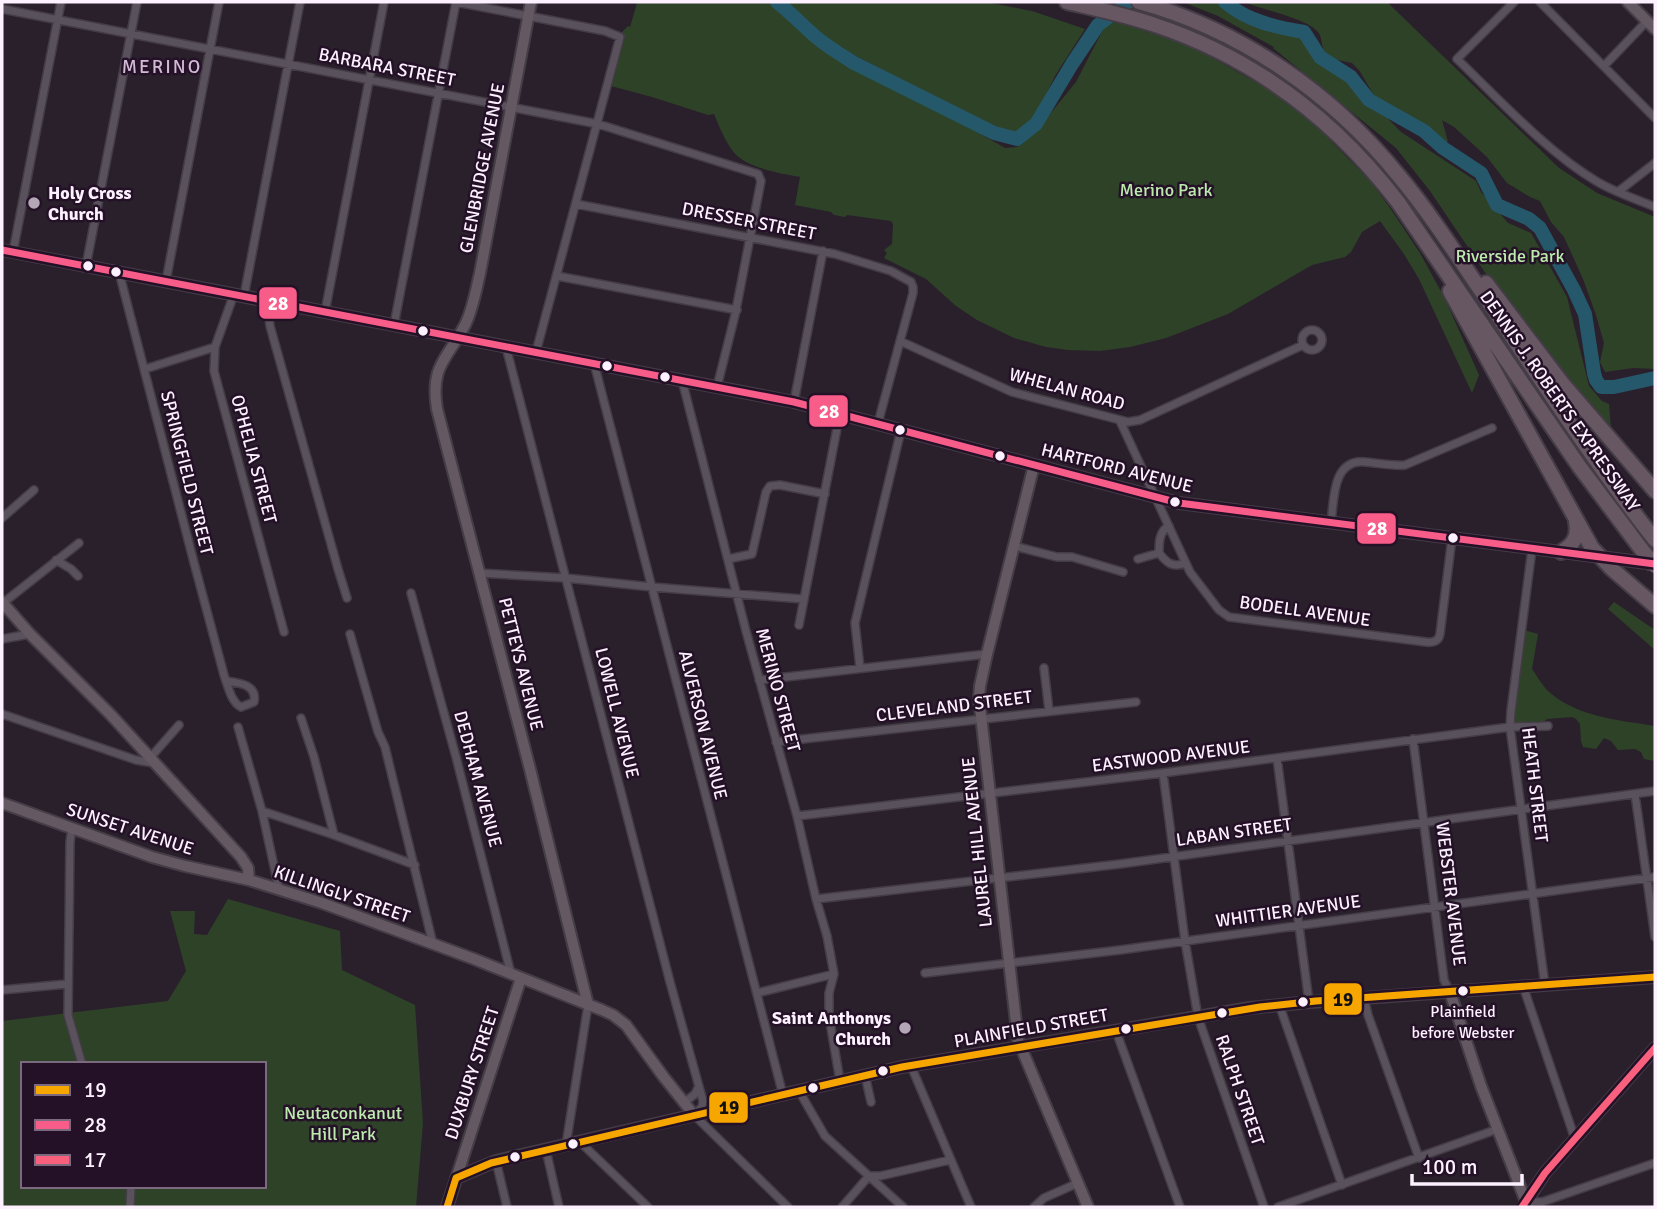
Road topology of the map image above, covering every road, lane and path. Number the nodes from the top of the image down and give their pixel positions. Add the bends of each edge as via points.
1 (61, 2) edge
2 (137, 2) edge
3 (219, 2) edge
4 (300, 2) edge
5 (384, 2) edge
6 (456, 2) edge
7 (531, 2) edge
8 (1067, 2) edge
9 (1514, 2) edge
10 (1540, 2) edge
11 (1628, 2) edge
12 (1143, 3) edge
13 (2, 9) edge
14 (528, 16) junction
15 (58, 20) junction
16 (1651, 25) edge
17 (131, 34) junction
18 (210, 50) junction
19 (288, 64) junction
20 (1604, 66) junction
21 (369, 80) junction
22 (439, 93) junction
23 (511, 107) junction
24 (1655, 118) edge
25 (598, 124) junction
26 (1655, 163) edge
27 (1619, 191) junction
28 (1416, 197) junction
29 (1398, 202) junction
30 (576, 204) junction
31 (1655, 207) edge
32 (750, 237) junction
33 (8, 251) edge
34 (823, 251) junction
35 (86, 266) junction
36 (119, 272) junction
37 (557, 276) junction
38 (166, 281) junction
39 (239, 295) junction
40 (267, 301) junction
41 (737, 310) junction
42 (325, 312) junction
43 (394, 325) junction
44 (457, 337) junction
45 (900, 341) junction
46 (1303, 345) dead end
47 (506, 346) junction
48 (215, 347) junction
49 (536, 352) junction
50 (594, 363) junction
51 (145, 369) junction
52 (682, 380) junction
53 (717, 387) junction
54 (794, 402) junction
55 (840, 413) junction
56 (1120, 421) junction
57 (878, 423) junction
58 (1492, 428) dead end
59 (901, 429) junction
60 (1034, 465) junction
61 (34, 490) dead end
62 (1655, 491) edge
63 (825, 494) junction
64 (1155, 497) junction
65 (1575, 517) junction
66 (2, 518) edge
67 (1331, 523) junction
68 (1169, 526) junction
69 (1452, 538) junction
70 (1655, 540) edge
71 (79, 543) dead end
72 (1014, 546) junction
73 (1532, 548) junction
74 (1561, 552) junction
75 (1159, 553) junction
76 (1599, 557) junction
77 (728, 559) junction
78 (1138, 559) dead end
79 (56, 560) junction
80 (1186, 563) junction
81 (1655, 565) edge
82 (1123, 572) dead end
83 (479, 573) junction
84 (78, 576) dead end
85 (566, 578) junction
86 (652, 587) junction
87 (411, 593) dead end
88 (736, 593) junction
89 (348, 598) dead end
90 (803, 599) junction
91 (2, 603) edge
92 (1655, 606) edge
93 (799, 625) dead end
94 (284, 632) dead end
95 (30, 634) junction
96 (349, 634) dead end
97 (2, 639) edge
98 (987, 654) junction
99 (860, 668) junction
100 (1044, 668) dead end
101 (759, 680) junction
102 (227, 681) dead end
103 (1136, 702) dead end
104 (1049, 711) junction
105 (2, 714) edge
106 (301, 718) dead end
107 (982, 720) junction
108 (179, 725) dead end
109 (1548, 726) dead end
110 (238, 727) dead end
111 (1510, 727) junction
112 (1413, 739) junction
113 (776, 742) junction
114 (1278, 758) junction
115 (153, 760) junction
116 (1163, 773) junction
117 (1655, 791) edge
118 (990, 794) junction
119 (1635, 794) junction
120 (2, 804) edge
121 (1522, 810) junction
122 (262, 811) junction
123 (797, 816) junction
124 (1424, 823) junction
125 (72, 828) junction
126 (334, 835) junction
127 (1289, 841) junction
128 (1174, 856) junction
129 (415, 864) junction
130 (1651, 877) edge
131 (998, 879) junction
132 (249, 880) junction
133 (279, 889) junction
134 (1534, 893) junction
135 (816, 899) junction
136 (1436, 906) junction
137 (1300, 925) junction
138 (1655, 937) edge
139 (1185, 941) junction
140 (433, 944) junction
141 (1009, 963) junction
142 (925, 973) dead end
143 (834, 974) junction
144 (1655, 976) edge
145 (516, 977) junction
146 (67, 984) junction
147 (1545, 985) junction
148 (1523, 986) junction
149 (2, 990) edge
150 (1450, 992) junction
151 (757, 993) junction
152 (1364, 998) junction
153 (1309, 1002) junction
154 (1279, 1004) junction
155 (588, 1005) junction
156 (1198, 1017) junction
157 (1116, 1031) junction
158 (1021, 1047) junction
159 (1655, 1048) edge
160 (81, 1062) edge
161 (911, 1066) junction
162 (865, 1075) junction
163 (840, 1081) junction
164 (698, 1088) junction
165 (799, 1091) junction
166 (783, 1095) junction
167 (685, 1102) junction
168 (871, 1102) dead end
169 (694, 1115) junction
170 (1498, 1129) junction
171 (1575, 1139) junction
172 (580, 1142) junction
173 (566, 1145) junction
174 (545, 1150) junction
175 (1419, 1158) junction
176 (950, 1160) junction
177 (496, 1161) junction
178 (1655, 1163) edge
179 (869, 1176) junction
180 (456, 1178) junction
181 (1541, 1179) junction
182 (1078, 1183) junction
183 (1342, 1185) junction
184 (131, 1188) edge
185 (1552, 1199) junction
186 (1525, 1205) edge
187 (130, 1207) edge
188 (447, 1207) edge
189 (507, 1207) edge
190 (559, 1207) edge
191 (648, 1207) edge
192 (788, 1207) edge
193 (842, 1207) edge
194 (903, 1207) edge
195 (971, 1207) edge
196 (1034, 1207) edge
197 (1088, 1207) edge
198 (1180, 1207) edge
199 (1264, 1207) edge
200 (1278, 1207) edge

1 - 15 street
2 - 17 street
3 - 18 street
4 - 19 street, OPHELIA STREET
5 - 21 street
6 - 14 street
6 - 22 street
7 - 14 main road, GLENBRIDGE AVENUE
8 - 29 highway, DENNIS J. ROBERTS EXPRESSWAY via 1169,29 1241,62 1318,115
9 - 27 street via 1457,59 1544,142 1596,181
10 - 20 street
11 - 16 main road
12 - 28 highway, DENNIS J. ROBERTS EXPRESSWAY via 1231,38 1301,81 1363,135
13 - 15 street, BARBARA STREET
14 - 23 main road, GLENBRIDGE AVENUE
14 - 25 street via 620,37
15 - 17 street, BARBARA STREET
15 - 33 street
16 - 20 street
17 - 18 street, BARBARA STREET
17 - 35 street
18 - 19 street, BARBARA STREET
18 - 38 street
19 - 21 street, BARBARA STREET
19 - 39 street, OPHELIA STREET
20 - 24 street
21 - 22 street, BARBARA STREET
21 - 42 street
22 - 23 street, BARBARA STREET
22 - 43 street
23 - 25 street, BARBARA STREET
23 - 44 main road, GLENBRIDGE AVENUE via 480,273 472,307
25 - 30 street
25 - 32 street, BARBARA STREET via 756,173 761,181
26 - 27 street
27 - 31 street
28 - 62 highway via 1562,383
28 - 70 highway, DENNIS J. ROBERTS EXPRESSWAY
29 - 65 highway
29 - 81 highway, DENNIS J. ROBERTS EXPRESSWAY, bridge via 1579,466
30 - 32 street, DRESSER STREET
30 - 37 street
32 - 34 street, DRESSER STREET
32 - 41 street
33 - 35 main road, HARTFORD AVENUE
34 - 45 street, DRESSER STREET via 882,267 911,282 913,293
34 - 54 street
35 - 36 main road, HARTFORD AVENUE
36 - 38 main road, HARTFORD AVENUE
36 - 51 street, SPRINGFIELD STREET
37 - 41 street
37 - 49 street
38 - 39 main road, HARTFORD AVENUE
39 - 40 main road, HARTFORD AVENUE
39 - 48 street, OPHELIA STREET
40 - 42 main road, HARTFORD AVENUE
40 - 89 street via 270,326
41 - 53 street
42 - 43 main road, HARTFORD AVENUE
43 - 44 main road, HARTFORD AVENUE
44 - 47 main road, HARTFORD AVENUE
44 - 83 main road, PETTEYS AVENUE via 437,371 435,400
45 - 56 street, WHELAN ROAD via 1012,393
45 - 57 street
46 - 56 street, WHELAN ROAD via 1140,420
47 - 49 main road, HARTFORD AVENUE
47 - 85 street, LOWELL AVENUE
48 - 51 street
48 - 94 street, OPHELIA STREET via 214,371
49 - 50 main road, HARTFORD AVENUE
50 - 52 main road, HARTFORD AVENUE
50 - 86 street, ALVERSON AVENUE
51 - 102 street, SPRINGFIELD STREET
52 - 53 main road, HARTFORD AVENUE
52 - 77 street, MERINO STREET
53 - 54 main road, HARTFORD AVENUE
54 - 55 main road, HARTFORD AVENUE
55 - 57 main road, HARTFORD AVENUE
55 - 63 street
56 - 64 street, BODELL AVENUE
57 - 59 main road, HARTFORD AVENUE
58 - 67 street via 1405,465 1349,464 1340,472
59 - 60 main road, HARTFORD AVENUE
59 - 99 street via 856,623
60 - 64 main road, HARTFORD AVENUE
60 - 72 main road, LAUREL HILL AVENUE
61 - 66 street
63 - 77 street via 770,486 752,554
63 - 90 street
64 - 67 main road, HARTFORD AVENUE
64 - 68 street, BODELL AVENUE
65 - 74 highway via 1577,536
65 - 76 highway
67 - 69 main road, HARTFORD AVENUE
68 - 75 street via 1161,533
68 - 80 street, BODELL AVENUE
69 - 73 main road, HARTFORD AVENUE
69 - 80 street, BODELL AVENUE via 1440,634 1429,643 1229,617 1207,595
71 - 79 street
72 - 82 street
72 - 98 main road, LAUREL HILL AVENUE
73 - 74 main road, HARTFORD AVENUE
73 - 111 street, HEATH STREET
74 - 76 main road, HARTFORD AVENUE
75 - 78 street
75 - 80 street via 1174,566
76 - 81 main road, HARTFORD AVENUE
76 - 92 highway
77 - 88 street, MERINO STREET
79 - 84 street
79 - 91 street
83 - 85 street
83 - 155 main road, PETTEYS AVENUE
85 - 86 street
85 - 164 street, LOWELL AVENUE
86 - 88 street
86 - 151 street, ALVERSON AVENUE
87 - 145 street, DEDHAM AVENUE
88 - 90 street
88 - 101 street, MERINO STREET
90 - 93 street
91 - 95 main road, KILLINGLY STREET
95 - 97 street
95 - 115 main road, KILLINGLY STREET
96 - 129 street
98 - 99 street
98 - 107 main road, LAUREL HILL AVENUE via 979,691
99 - 101 street
100 - 104 street
101 - 113 street, MERINO STREET
103 - 104 street, CLEVELAND STREET
104 - 107 street, CLEVELAND STREET
105 - 115 street via 136,760
106 - 126 street
107 - 113 street, CLEVELAND STREET
107 - 118 main road, LAUREL HILL AVENUE
108 - 115 street
109 - 111 street, EASTWOOD AVENUE
110 - 122 street
111 - 112 street, EASTWOOD AVENUE
111 - 121 street, HEATH STREET
112 - 114 street, EASTWOOD AVENUE
112 - 124 street, WEBSTER AVENUE
113 - 123 street, MERINO STREET
114 - 116 street, EASTWOOD AVENUE
114 - 127 street
115 - 132 main road, KILLINGLY STREET via 241,857
116 - 118 street, EASTWOOD AVENUE
116 - 128 street, RALPH STREET
117 - 119 street, LABAN STREET
118 - 123 street, EASTWOOD AVENUE
118 - 131 main road, LAUREL HILL AVENUE
119 - 121 street, LABAN STREET
119 - 130 street
120 - 125 main road, SUNSET AVENUE
121 - 124 street, LABAN STREET
121 - 134 street, HEATH STREET
122 - 126 street
122 - 133 street
123 - 135 street, MERINO STREET
124 - 127 street, LABAN STREET
124 - 136 street, WEBSTER AVENUE
125 - 132 main road, SUNSET AVENUE via 185,866
125 - 146 street
126 - 129 street
127 - 128 street, LABAN STREET
127 - 137 street
128 - 131 street, LABAN STREET
128 - 139 street, RALPH STREET
129 - 140 street
130 - 134 street, WHITTIER AVENUE
130 - 138 street
131 - 135 street, LABAN STREET
131 - 141 main road, LAUREL HILL AVENUE
132 - 133 main road, KILLINGLY STREET
133 - 140 main road, KILLINGLY STREET
134 - 136 street, WHITTIER AVENUE
134 - 147 street, HEATH STREET
135 - 143 street, MERINO STREET
136 - 137 street, WHITTIER AVENUE
136 - 150 street, WEBSTER AVENUE
137 - 139 street, WHITTIER AVENUE
137 - 153 street
139 - 141 street, WHITTIER AVENUE
139 - 156 street, RALPH STREET
140 - 145 main road, KILLINGLY STREET
141 - 142 street, WHITTIER AVENUE
141 - 158 main road, LAUREL HILL AVENUE
143 - 151 street
143 - 163 street, MERINO STREET via 829,1008
144 - 147 main road, PLAINFIELD STREET
145 - 155 main road, KILLINGLY STREET
145 - 180 main road, DUXBURY STREET
146 - 149 street
146 - 160 street via 68,1014
147 - 148 main road, PLAINFIELD STREET
148 - 150 main road, PLAINFIELD STREET
148 - 171 street
150 - 152 main road, PLAINFIELD STREET
150 - 170 main road, WEBSTER AVENUE
151 - 166 street, ALVERSON AVENUE
152 - 153 main road, PLAINFIELD STREET
152 - 175 street
153 - 154 main road, PLAINFIELD STREET
154 - 156 main road, PLAINFIELD STREET
154 - 183 street
155 - 167 main road, KILLINGLY STREET via 626,1025
155 - 173 street
156 - 157 main road, PLAINFIELD STREET
156 - 199 street, RALPH STREET
157 - 158 main road, PLAINFIELD STREET
157 - 198 street
158 - 161 main road, PLAINFIELD STREET
158 - 182 main road, LAUREL HILL AVENUE
159 - 171 main road
161 - 162 main road, PLAINFIELD STREET
161 - 176 street
162 - 163 main road, PLAINFIELD STREET
162 - 168 street
163 - 165 main road, PLAINFIELD STREET
164 - 167 street
164 - 169 street, LOWELL AVENUE via 703,1101
165 - 166 main road, PLAINFIELD STREET
165 - 179 street via 825,1136
166 - 169 main road, PLAINFIELD STREET
167 - 169 main road, KILLINGLY STREET
169 - 172 main road, PLAINFIELD STREET
169 - 192 street
170 - 175 street
170 - 186 main road, WEBSTER AVENUE
171 - 181 main road
172 - 173 main road, PLAINFIELD STREET
172 - 191 street
173 - 174 main road, PLAINFIELD STREET
174 - 177 main road, PLAINFIELD STREET
174 - 190 street
175 - 183 street
176 - 179 street
176 - 195 street
177 - 180 main road, PLAINFIELD STREET
177 - 189 street
178 - 185 street
179 - 193 street
179 - 194 street
180 - 188 main road
181 - 185 street via 1541,1189
181 - 186 main road
182 - 196 street
182 - 197 main road, LAUREL HILL AVENUE
183 - 200 street
184 - 187 street
185 - 186 street

